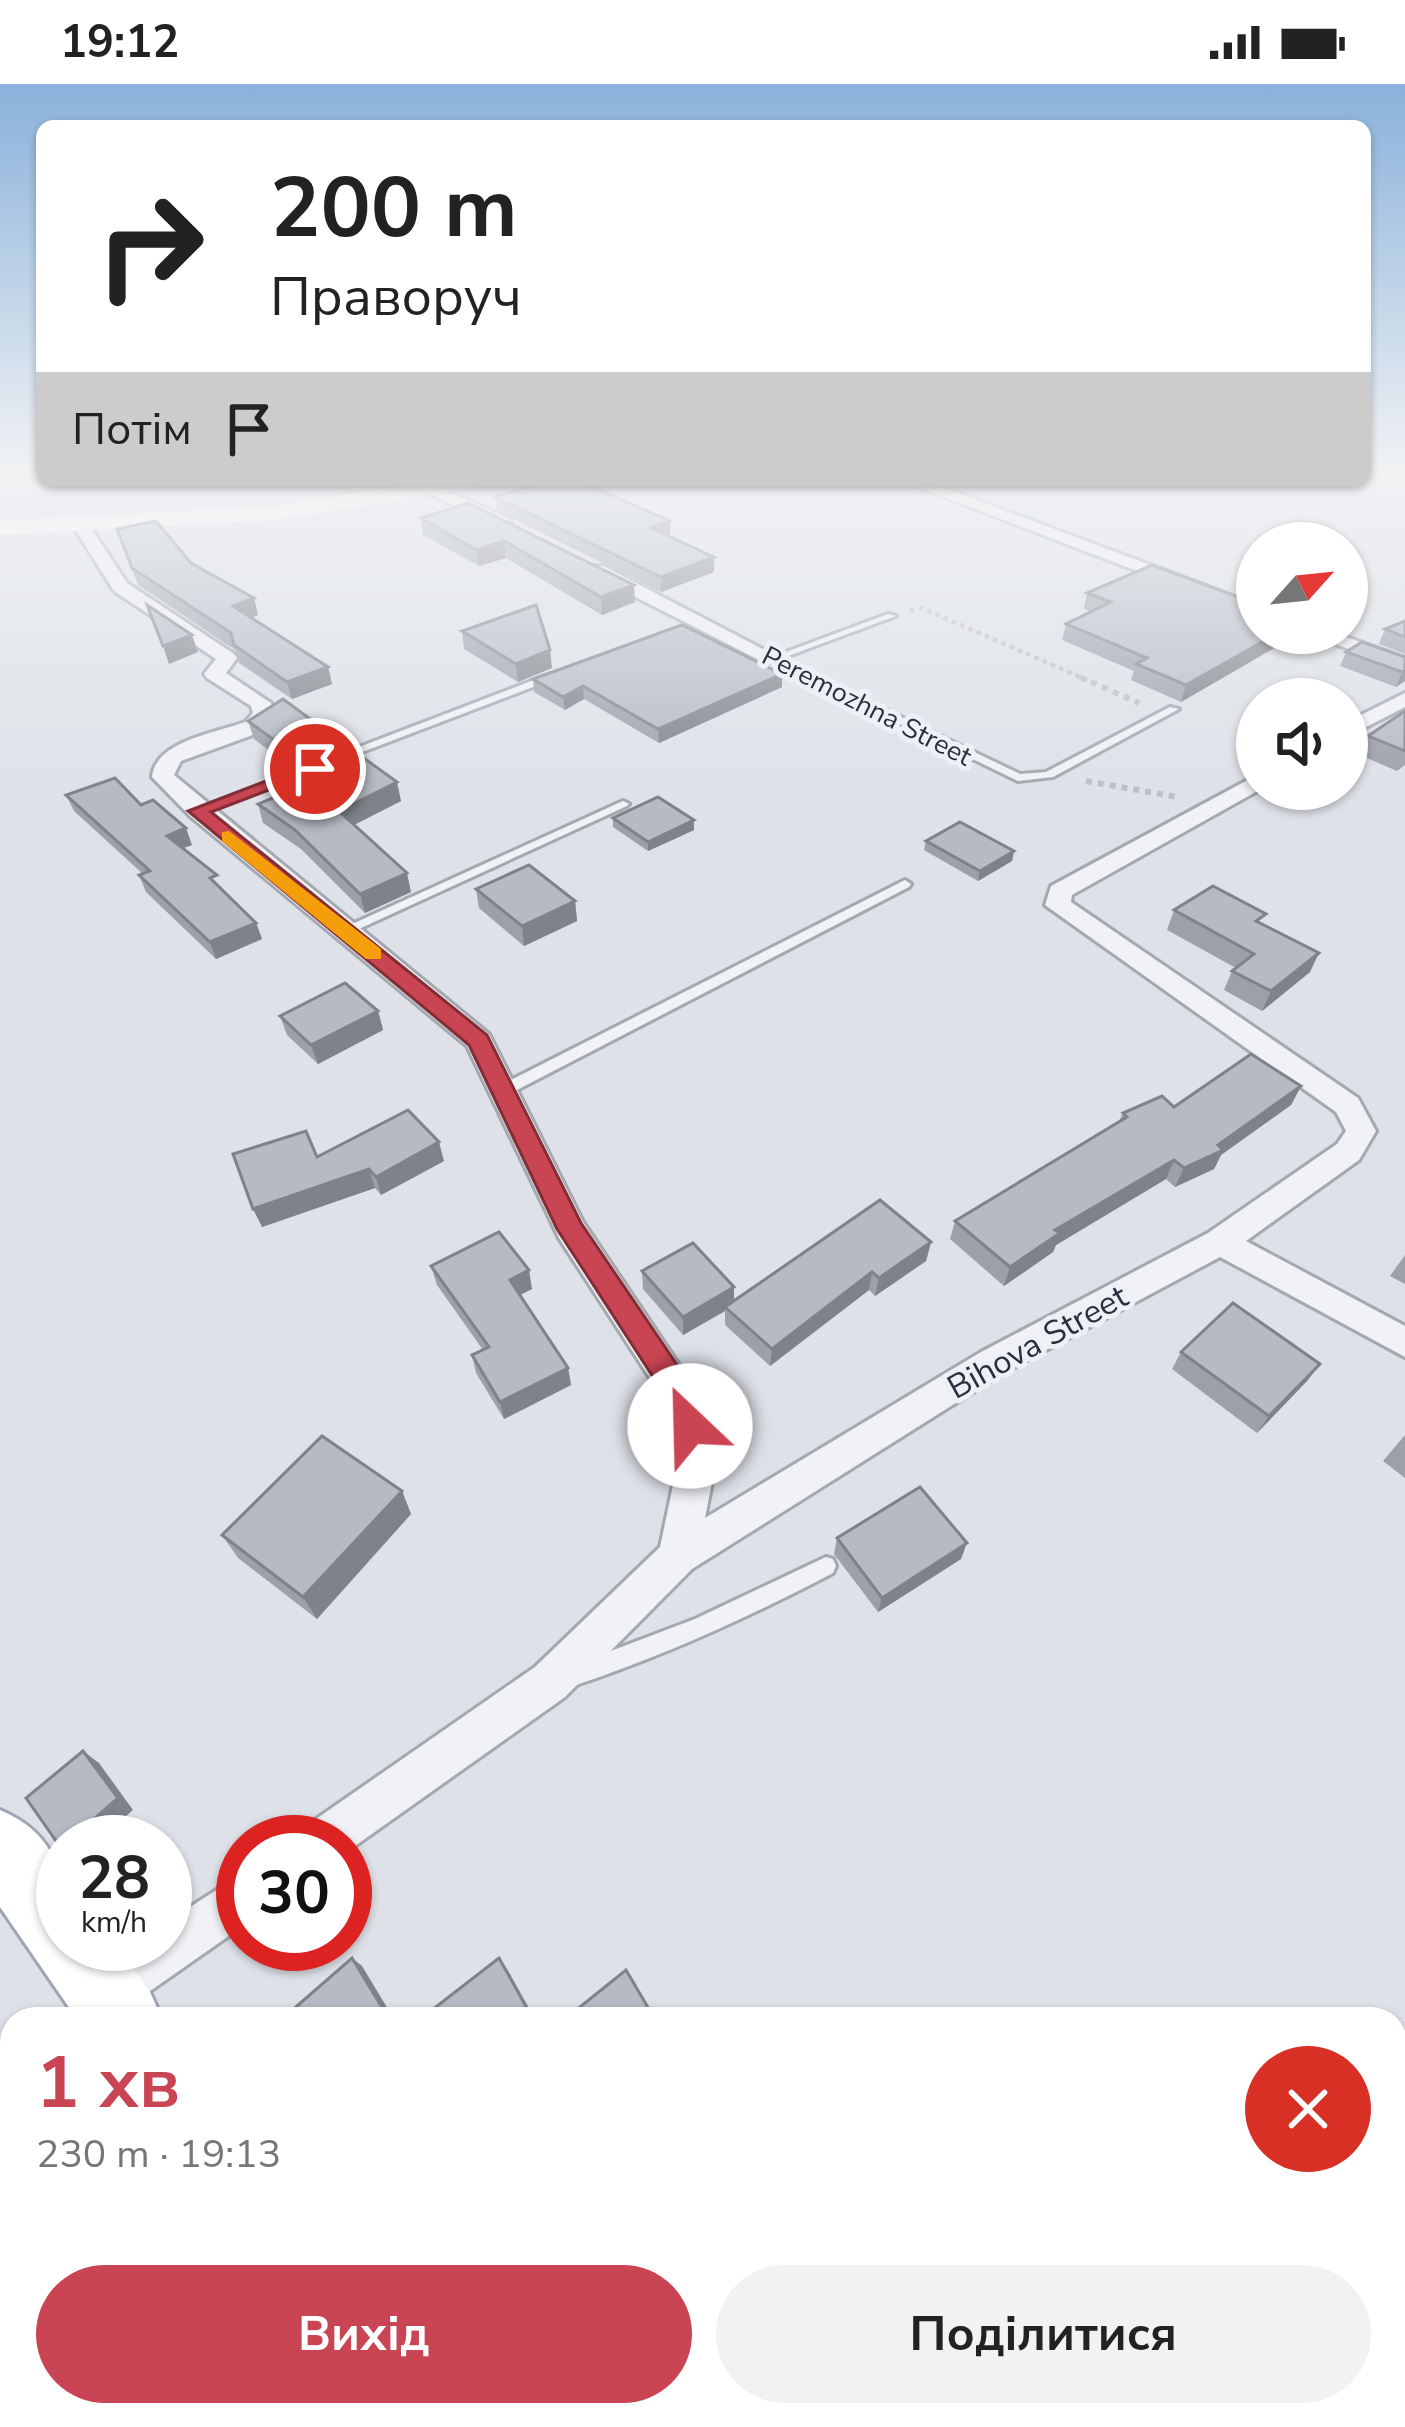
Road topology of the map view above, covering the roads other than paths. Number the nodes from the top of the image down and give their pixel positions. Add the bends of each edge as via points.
1 (112, 573) edge
2 (600, 573) edge
3 (1157, 573) edge
4 (1236, 603) edge
5 (891, 616) road end
6 (1368, 652) edge
7 (772, 658) junction
8 (1405, 665) edge
9 (568, 670) edge
10 (1405, 699) edge
11 (1169, 711) road end
12 (1368, 719) edge
13 (1236, 793) edge
14 (623, 804) dead end
15 (198, 811) junction
16 (905, 884) dead end
17 (345, 930) junction
18 (506, 1089) junction
19 (1220, 1242) junction
20 (1405, 1343) edge
21 (679, 1556) junction
22 (826, 1566) dead end
23 (550, 1682) junction
24 (360, 1815) edge
25 (0, 1846) edge
26 (36, 1896) edge
27 (216, 1914) edge
28 (100, 1985) edge

1 - 15 street via 227,658 214,674 261,704 264,714 253,727 164,764 163,777
2 - 7 street, Peremozhna Street via 695,627
3 - 4 street
5 - 7 lane
6 - 8 street
7 - 11 lane, Peremozhna Street via 1002,773 1035,779
9 - 15 lane
10 - 12 street
13 - 19 street, Bihova Street via 1060,892 1058,905 1348,1106 1361,1131 1348,1152
14 - 17 lane
15 - 17 street
16 - 18 lane
17 - 18 street via 478,1041
18 - 21 street via 570,1229 682,1396 698,1457
19 - 20 street
19 - 21 street, Bihova Street via 993,1362
21 - 23 street, Bihova Street
22 - 23 lane via 658,1648
23 - 24 street, Bihova Street
25 - 26 main road
27 - 28 street

